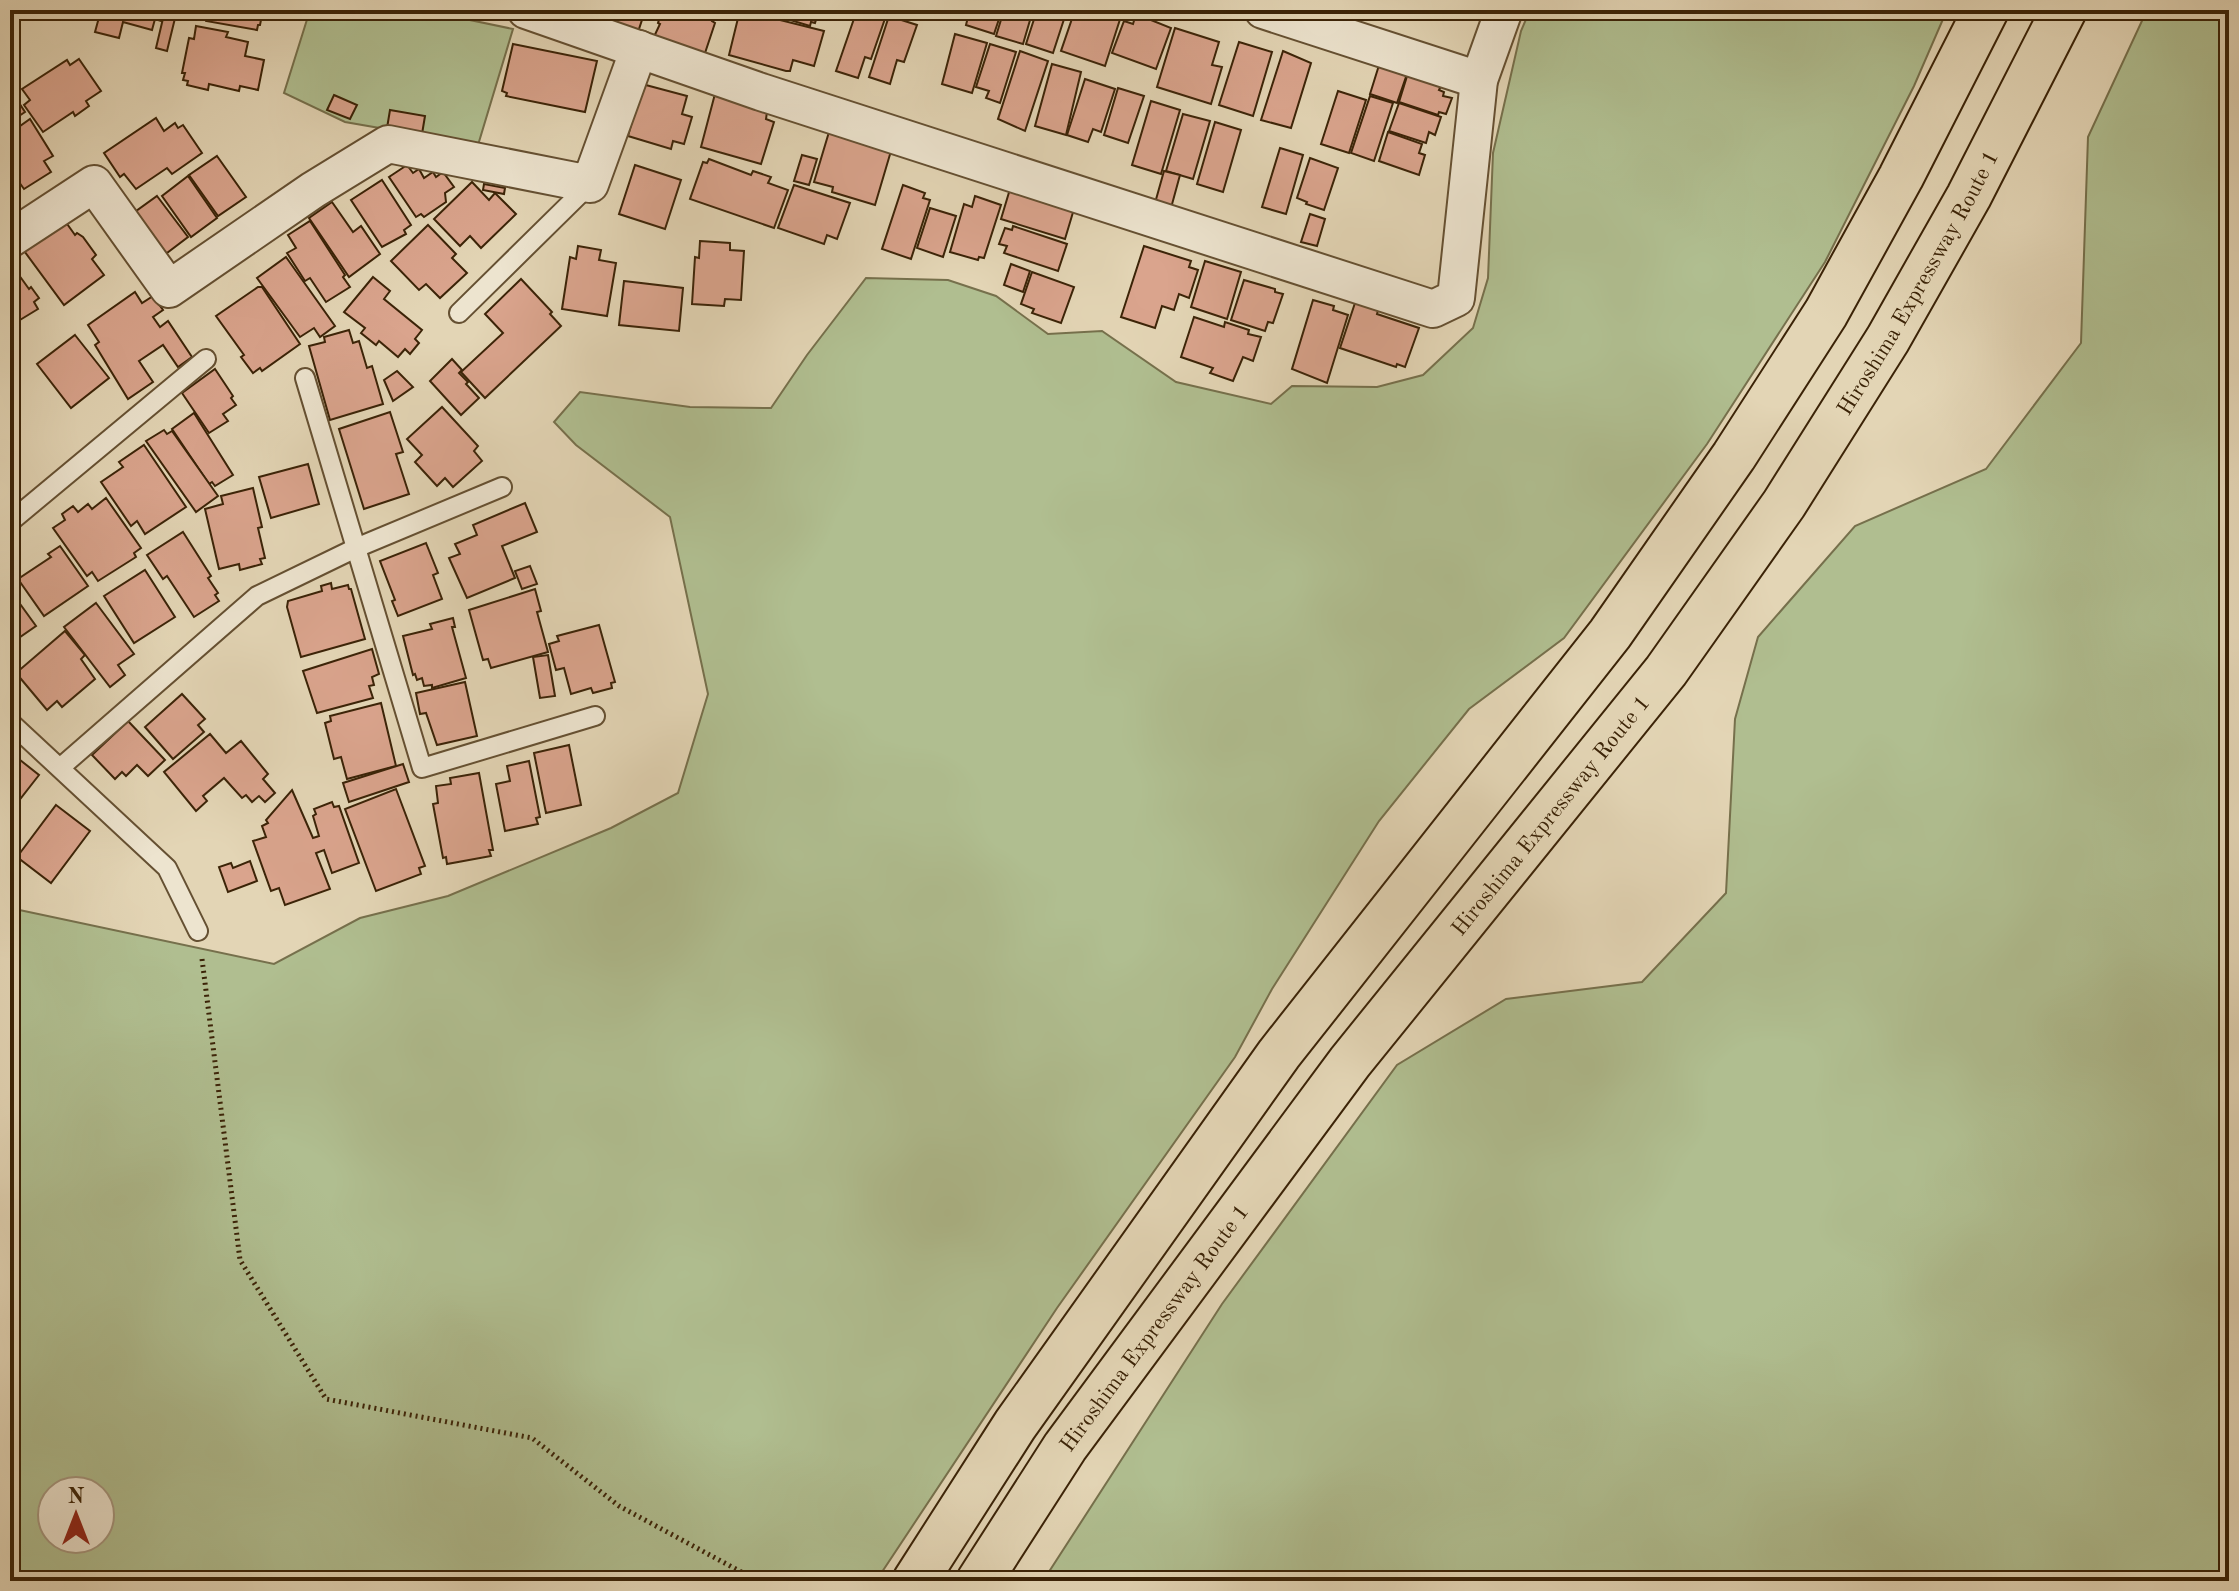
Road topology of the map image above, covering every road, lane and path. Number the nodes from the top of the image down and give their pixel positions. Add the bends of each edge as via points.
1 (1263, 10) edge
2 (1504, 10) edge
3 (1986, 10) edge
4 (2064, 10) edge
5 (537, 11) edge
6 (639, 49) junction
7 (1479, 80) junction
8 (590, 184) junction
9 (10, 239) edge
10 (459, 313) dead end
11 (206, 359) dead end
12 (305, 378) dead end
13 (502, 487) dead end
14 (10, 522) edge
15 (356, 548) junction
16 (595, 716) dead end
17 (10, 722) edge
18 (61, 767) junction
19 (198, 931) joint
20 (758, 1581) edge
21 (915, 1581) edge
22 (979, 1581) edge

1 - 7 street
2 - 7 street
3 - 21 highway via 1826,313 1734,456 1610,634 1279,1054 1015,1425
4 - 22 highway, Hiroshima Expressway Route 1 via 1896,326 1784,504 1666,671 1350,1062 1065,1447
5 - 6 street
6 - 7 street via 1433,309 1456,298
6 - 8 street
8 - 9 street via 388,144 169,289 94,184
8 - 10 lane
11 - 14 lane
12 - 15 lane
13 - 15 lane
15 - 16 lane via 422,768
15 - 18 lane via 257,596
17 - 18 lane
18 - 19 lane via 167,868
19 - 20 path via 240,1260 326,1399 532,1438 619,1506

